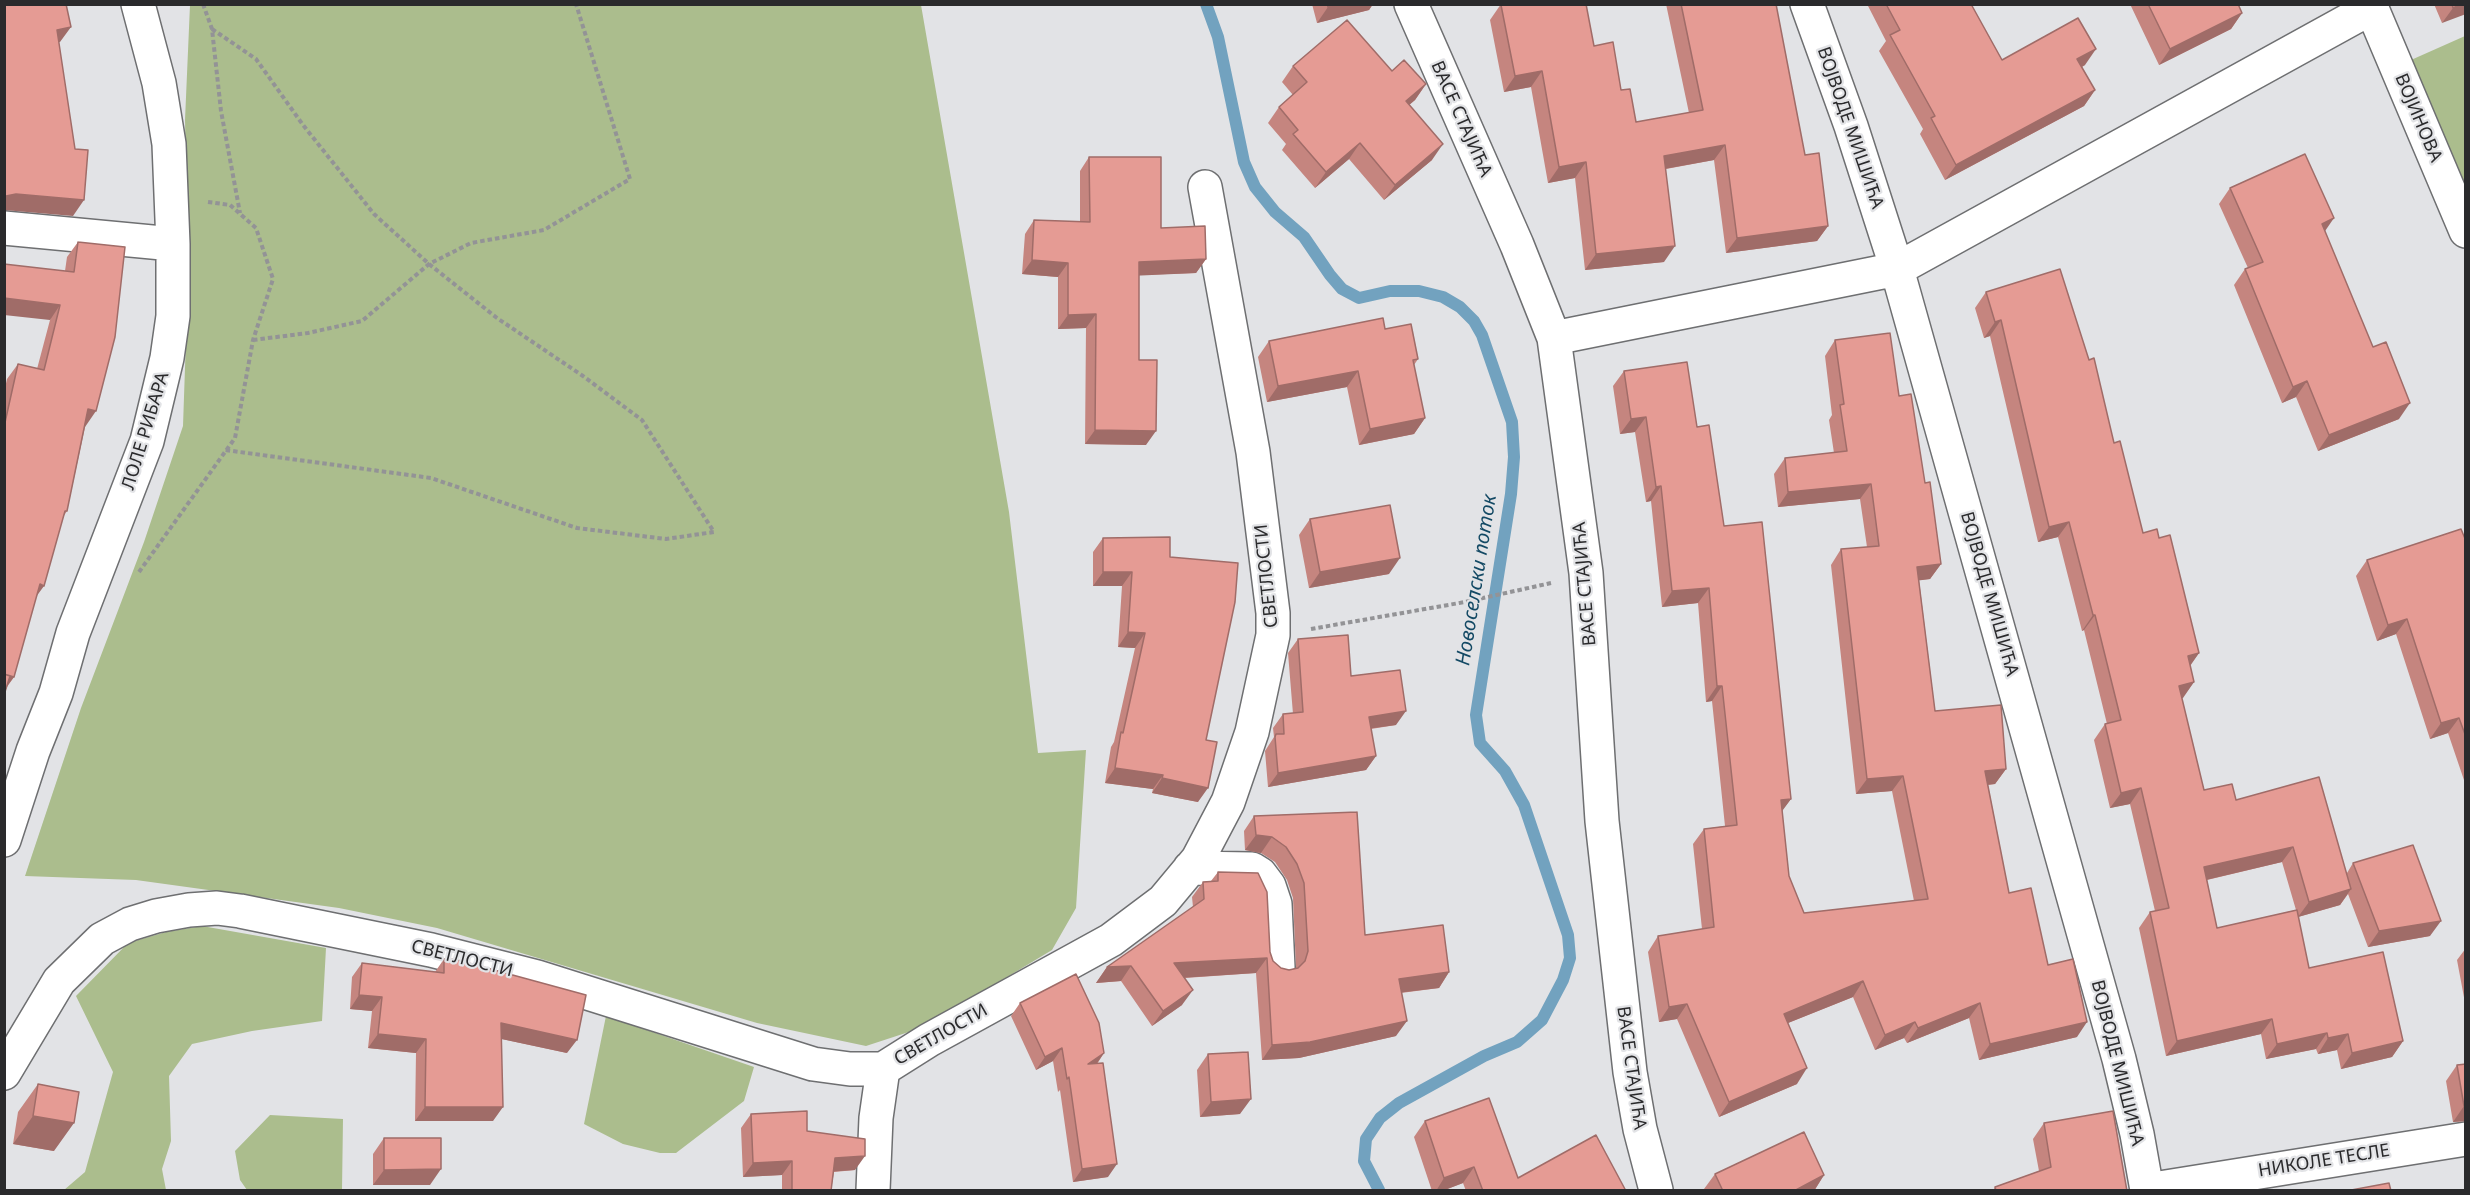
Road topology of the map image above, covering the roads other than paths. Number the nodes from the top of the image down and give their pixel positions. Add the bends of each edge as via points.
1 (138, 4) edge
2 (1411, 4) edge
3 (1807, 4) edge
4 (2371, 6) edge
5 (1205, 187) dead end
6 (4, 228) edge
7 (2466, 231) edge
8 (173, 244) junction
9 (1897, 269) junction
10 (1554, 338) junction
11 (4, 840) edge
12 (1190, 868) junction
13 (1278, 967) edge
14 (883, 1069) junction
15 (4, 1073) edge
16 (2466, 1138) edge
17 (2146, 1190) edge
18 (873, 1191) edge
19 (1656, 1191) edge

1 - 8 street, ЛОЛЕ РИБАРА via 169,144
2 - 10 street, ВАСЕ СТАЈИЋА
3 - 9 street, ВОЈВОДЕ МИШИЋА
4 - 7 street, ВОЈИНОВА
4 - 9 street
5 - 12 street, СВЕТЛОСТИ via 1253,452 1273,635 1252,732 1228,802
6 - 8 street
8 - 11 street, ЛОЛЕ РИБАРА via 172,326 147,441 73,633
9 - 10 street
9 - 17 street, ВОЈВОДЕ МИШИЋА via 2119,1059
10 - 19 street, ВАСЕ СТАЈИЋА via 1586,573 1602,821 1629,1072
12 - 13 street via 1252,869 1260,874 1275,904
12 - 14 street, СВЕТЛОСТИ via 1163,901 1111,940
14 - 15 street, СВЕТЛОСТИ via 850,1070 813,1064 497,966 217,908 156,916 102,939 59,981
14 - 18 street
16 - 17 street, НИКОЛЕ ТЕСЛЕ

